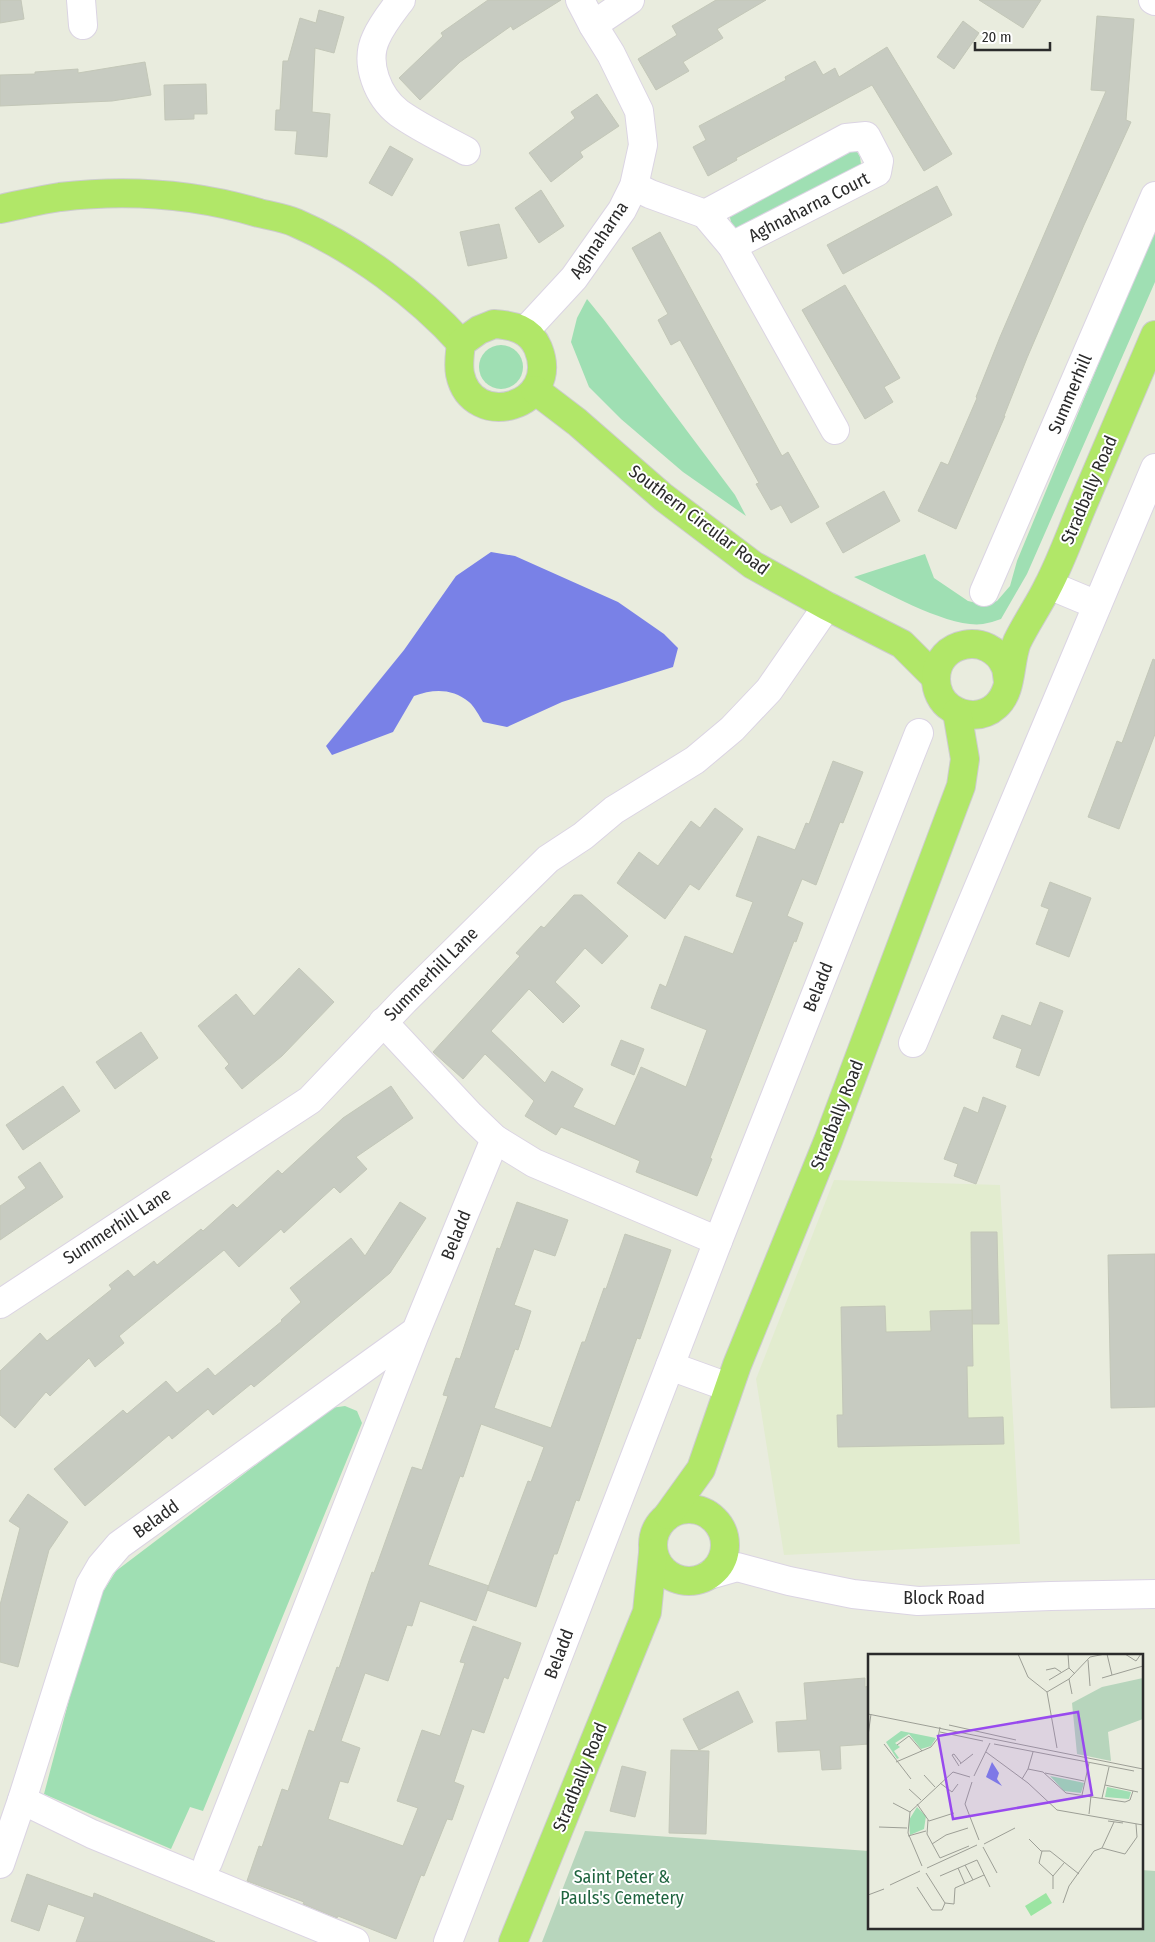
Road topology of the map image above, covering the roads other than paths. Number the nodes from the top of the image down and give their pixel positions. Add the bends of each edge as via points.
1 (402, 0) edge
2 (580, 0) edge
3 (630, 0) edge
4 (593, 25) junction
5 (466, 151) dead end
6 (634, 186) junction
7 (1155, 196) edge
8 (0, 209) edge
9 (704, 214) junction
10 (732, 246) junction
11 (525, 331) junction
12 (1155, 335) edge
13 (461, 343) junction
14 (535, 390) junction
15 (836, 430) dead end
16 (1155, 468) edge
17 (1049, 585) junction
18 (984, 592) dead end
19 (1097, 605) junction
20 (827, 606) junction
21 (902, 644) junction
22 (959, 646) junction
23 (1007, 649) junction
24 (936, 678) junction
25 (996, 706) junction
26 (957, 712) junction
27 (919, 733) dead end
28 (965, 759) junction
29 (383, 1022) junction
30 (913, 1044) dead end
31 (495, 1138) junction
32 (718, 1241) junction
33 (0, 1304) edge
34 (416, 1331) junction
35 (670, 1366) junction
36 (728, 1387) junction
37 (701, 1469) junction
38 (668, 1515) junction
39 (718, 1524) junction
40 (653, 1553) junction
41 (731, 1559) junction
42 (682, 1581) junction
43 (1155, 1594) edge
44 (647, 1612) junction
45 (22, 1800) junction
46 (208, 1862) dead end
47 (0, 1864) edge
48 (355, 1942) edge
49 (448, 1942) edge
50 (513, 1942) edge

1 - 5 street via 375,39 372,71 379,88 398,112
2 - 4 street, Aghnaharna
3 - 4 street
4 - 6 street, Aghnaharna via 640,111 643,145
6 - 9 street, Aghnaharna Court
6 - 11 street, Aghnaharna via 622,210 574,278
7 - 18 street, Summerhill
8 - 13 main road via 59,197 128,193 172,195 236,206 295,222 380,273 442,322
9 - 10 street, Aghnaharna Court
9 - 10 street, Aghnaharna Court via 846,138 866,136 879,161 877,172
10 - 15 street, Aghnaharna Court
11 - 13 main road via 510,325 494,324
11 - 14 main road via 536,343 542,358 542,375
12 - 17 main road, Stradbally Road
13 - 14 main road via 460,373 465,388 476,400 492,407 508,407 523,401
14 - 20 main road, Southern Circular Road via 663,497 753,565
16 - 19 street
17 - 19 street
17 - 23 main road, Stradbally Road
19 - 30 street
20 - 21 main road, Southern Circular Road
20 - 29 street, Summerhill Lane via 769,690 732,729 695,760 614,810 548,859
21 - 22 main road, Southern Circular Road
21 - 24 main road, Southern Circular Road
22 - 23 main road via 973,643
22 - 24 main road via 947,653 939,664
23 - 25 main road, Stradbally Road via 1008,680
24 - 26 main road via 938,692 945,704
25 - 26 main road via 970,716
25 - 28 main road, Stradbally Road
26 - 28 main road, Stradbally Road
27 - 32 street, Beladd
28 - 36 main road, Stradbally Road via 961,786 831,1131
29 - 31 street
29 - 33 street, Summerhill Lane via 310,1100
31 - 32 street via 534,1163
31 - 34 street, Beladd
32 - 35 street, Beladd
34 - 45 street, Beladd via 119,1545 100,1566 90,1585
34 - 46 street, Beladd
35 - 36 street
35 - 49 street, Beladd
36 - 37 main road, Stradbally Road
37 - 38 main road, Stradbally Road
37 - 39 main road
38 - 39 main road via 680,1509 695,1509 708,1514
38 - 40 main road via 658,1526 653,1539
39 - 41 main road
40 - 42 main road via 669,1576
40 - 44 main road, Stradbally Road
41 - 42 main road via 710,1575 696,1581
41 - 43 street, Block Road via 789,1581 853,1594 918,1601
42 - 44 main road, Stradbally Road
44 - 50 main road, Stradbally Road
45 - 47 street, Beladd
45 - 48 street via 92,1834

